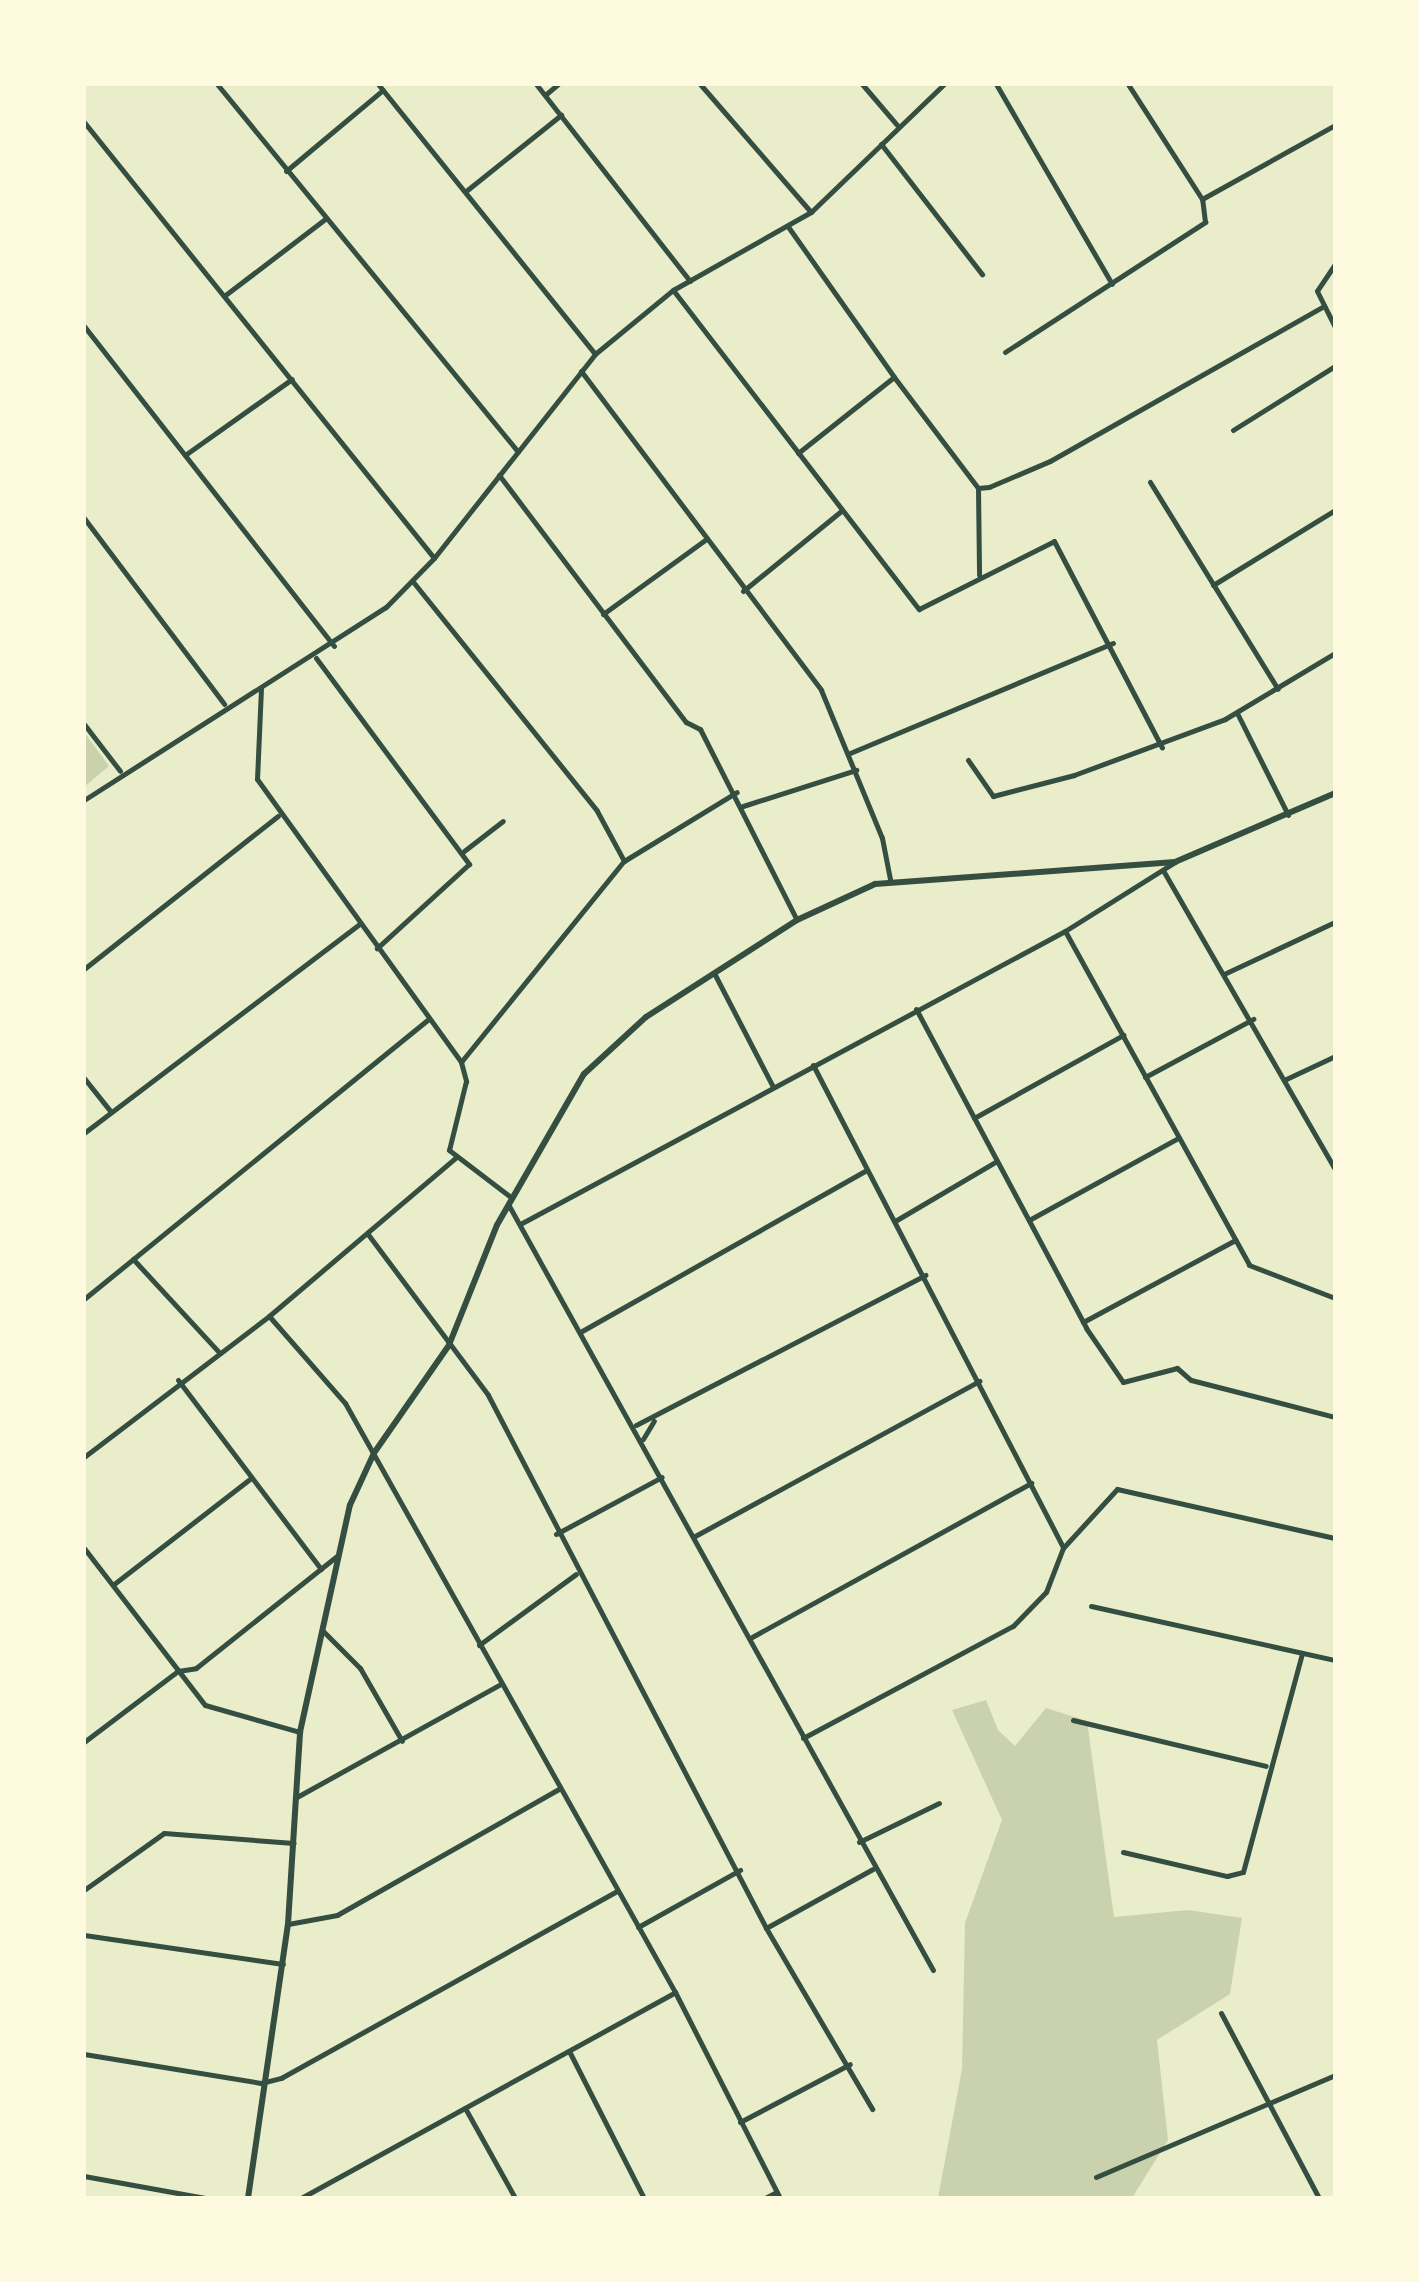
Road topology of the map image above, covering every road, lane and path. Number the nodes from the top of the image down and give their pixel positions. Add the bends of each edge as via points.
1 (217, 84) edge
2 (378, 84) edge
3 (536, 84) edge
4 (558, 84) edge
5 (700, 84) edge
6 (862, 84) edge
7 (944, 84) edge
8 (996, 84) edge
9 (1128, 84) edge
10 (383, 90) junction
11 (545, 95) junction
12 (561, 115) junction
13 (84, 122) edge
14 (1335, 125) edge
15 (898, 126) junction
16 (881, 144) junction
17 (286, 171) junction
18 (466, 191) junction
19 (1202, 199) junction
20 (811, 212) junction
21 (325, 219) junction
22 (789, 228) junction
23 (1335, 264) edge
24 (982, 274) dead end
25 (690, 281) junction
26 (1112, 284) junction
27 (673, 290) junction
28 (224, 296) junction
29 (1324, 306) junction
30 (84, 326) edge
31 (1335, 327) edge
32 (1005, 352) dead end
33 (595, 354) junction
34 (1335, 366) edge
35 (581, 371) junction
36 (894, 377) junction
37 (292, 379) junction
38 (1233, 430) dead end
39 (518, 452) junction
40 (798, 453) junction
41 (185, 455) junction
42 (499, 475) junction
43 (1150, 482) dead end
44 (978, 488) junction
45 (1335, 510) edge
46 (840, 512) junction
47 (84, 518) edge
48 (705, 540) junction
49 (434, 558) junction
50 (979, 575) junction
51 (414, 583) junction
52 (1213, 585) junction
53 (743, 591) junction
54 (603, 614) junction
55 (1113, 643) junction
56 (334, 646) junction
57 (1335, 653) edge
58 (316, 658) junction
59 (261, 688) junction
60 (1278, 689) junction
61 (224, 704) junction
62 (1237, 713) junction
63 (84, 724) edge
64 (1162, 748) junction
65 (850, 753) junction
66 (968, 760) dead end
67 (856, 770) junction
68 (120, 771) junction
69 (737, 792) junction
70 (1335, 793) edge
71 (84, 800) edge
72 (743, 806) junction
73 (1288, 815) junction
74 (278, 816) junction
75 (503, 821) dead end
76 (464, 851) junction
77 (624, 861) junction
78 (1175, 862) junction
79 (1164, 872) junction
80 (890, 879) junction
81 (797, 920) junction
82 (1335, 922) edge
83 (359, 924) junction
84 (1065, 931) junction
85 (377, 948) junction
86 (84, 969) edge
87 (714, 973) junction
88 (1226, 973) junction
89 (916, 1009) junction
90 (429, 1019) junction
91 (1253, 1019) junction
92 (1123, 1035) junction
93 (1335, 1056) edge
94 (461, 1062) junction
95 (813, 1065) junction
96 (1145, 1077) junction
97 (84, 1078) edge
98 (1284, 1080) junction
99 (773, 1087) junction
100 (111, 1112) junction
101 (974, 1118) junction
102 (84, 1133) edge
103 (1179, 1138) junction
104 (455, 1158) junction
105 (997, 1161) junction
106 (1335, 1169) edge
107 (866, 1170) junction
108 (510, 1201) junction
109 (1029, 1220) junction
110 (895, 1221) junction
111 (522, 1223) junction
112 (367, 1233) junction
113 (1235, 1240) junction
114 (133, 1259) junction
115 (925, 1275) junction
116 (1335, 1298) edge
117 (84, 1299) edge
118 (269, 1316) junction
119 (1083, 1322) junction
120 (582, 1331) junction
121 (449, 1345) junction
122 (218, 1351) junction
123 (178, 1380) junction
124 (979, 1381) junction
125 (1335, 1417) edge
126 (655, 1420) junction
127 (636, 1425) junction
128 (643, 1439) junction
129 (374, 1453) junction
130 (84, 1457) edge
131 (662, 1477) junction
132 (250, 1479) junction
133 (1031, 1483) junction
134 (556, 1534) junction
135 (695, 1536) junction
136 (1335, 1538) edge
137 (84, 1548) edge
138 (1063, 1548) junction
139 (337, 1556) junction
140 (321, 1569) junction
141 (576, 1574) junction
142 (114, 1584) junction
143 (1091, 1606) dead end
144 (322, 1629) junction
145 (752, 1637) junction
146 (479, 1645) junction
147 (1302, 1653) junction
148 (1335, 1660) edge
149 (178, 1671) junction
150 (501, 1684) junction
151 (1073, 1720) dead end
152 (84, 1729) edge
153 (300, 1732) junction
154 (91, 1737) junction
155 (803, 1738) junction
156 (402, 1741) junction
157 (84, 1742) edge
158 (1266, 1766) junction
159 (559, 1789) junction
160 (295, 1799) junction
161 (939, 1803) dead end
162 (859, 1842) junction
163 (295, 1843) junction
164 (1123, 1852) dead end
165 (873, 1869) junction
166 (740, 1870) junction
167 (84, 1890) edge
168 (617, 1891) junction
169 (288, 1924) junction
170 (638, 1927) junction
171 (766, 1928) junction
172 (84, 1935) edge
173 (283, 1964) junction
174 (933, 1970) dead end
175 (675, 1992) junction
176 (1335, 2007) edge
177 (1221, 2013) dead end
178 (1335, 2043) edge
179 (569, 2051) junction
180 (84, 2054) edge
181 (850, 2064) junction
182 (1335, 2075) edge
183 (261, 2083) junction
184 (1269, 2105) junction
185 (465, 2108) junction
186 (872, 2109) dead end
187 (740, 2122) junction
188 (84, 2176) edge
189 (1096, 2177) dead end
190 (778, 2195) edge
191 (205, 2198) edge
192 (248, 2198) edge
193 (301, 2198) edge
194 (515, 2198) edge
195 (644, 2198) edge
196 (765, 2198) edge
197 (1319, 2198) edge

1 - 17 street
2 - 10 street
3 - 11 street
4 - 11 street
5 - 20 street
6 - 15 street
7 - 15 street
8 - 26 street
9 - 19 street
10 - 17 street
10 - 18 street
11 - 12 street
12 - 18 street
12 - 25 street
13 - 28 street
14 - 19 street
15 - 16 street
16 - 20 street
16 - 24 street
17 - 21 street
18 - 33 street
19 - 26 street via 1200,228
20 - 22 street
21 - 28 street
21 - 39 street
22 - 25 street
22 - 36 street
23 - 29 street via 1317,291
25 - 27 street
26 - 32 street
27 - 33 street
27 - 40 street
28 - 37 street
29 - 31 street
29 - 44 street via 1050,461
30 - 41 street
33 - 35 street
34 - 38 street
35 - 39 street
35 - 48 street
36 - 40 street
36 - 44 street
37 - 41 street
37 - 49 street
39 - 42 street
40 - 46 street
41 - 56 street
42 - 49 street
42 - 54 street
43 - 52 street
44 - 50 street
45 - 52 street
46 - 50 street via 919,609
46 - 53 street
47 - 61 street
48 - 53 street
48 - 54 street
49 - 51 street
50 - 55 street via 1054,541
51 - 56 street
51 - 77 street via 597,811
52 - 60 street
53 - 65 street via 821,690
54 - 69 street via 686,722 700,729
55 - 64 street
55 - 65 street
56 - 58 street
57 - 60 street
58 - 59 street
58 - 76 street
59 - 61 street
59 - 74 street via 254,764
60 - 62 street
61 - 68 street
62 - 64 street
62 - 73 street
63 - 68 street
64 - 66 street via 1002,796 987,794
65 - 67 street
67 - 72 street
67 - 80 street
68 - 71 street
69 - 72 street
69 - 77 street
70 - 73 street
72 - 81 street
73 - 78 street
74 - 83 street
74 - 86 street
75 - 76 street
76 - 85 street via 468,868
77 - 94 street
78 - 79 street
78 - 80 street
79 - 84 street
79 - 88 street
80 - 81 street
81 - 87 street
82 - 88 street
83 - 85 street
83 - 100 street
84 - 89 street
84 - 92 street
85 - 90 street
87 - 99 street
87 - 108 street via 603,1052 565,1100
88 - 91 street
89 - 95 street
89 - 101 street
90 - 94 street
90 - 114 street
91 - 96 street
91 - 98 street
92 - 96 street
92 - 101 street
93 - 98 street
94 - 104 street via 466,1081 449,1142
95 - 99 street
95 - 107 street
96 - 103 street
97 - 100 street
98 - 106 street
99 - 111 street
100 - 102 street
101 - 105 street
103 - 109 street
103 - 113 street
104 - 108 street
104 - 112 street
105 - 109 street
105 - 110 street
107 - 110 street
107 - 120 street
108 - 111 street
108 - 121 street
109 - 119 street
110 - 115 street
111 - 120 street
112 - 118 street
112 - 121 street
113 - 116 street via 1258,1273
113 - 119 street
114 - 117 street
114 - 122 street
115 - 124 street
115 - 126 street
118 - 122 street
118 - 129 street via 345,1403
119 - 125 street via 1127,1384 1177,1368 1191,1380
120 - 127 street
121 - 129 street
121 - 134 street via 488,1395
122 - 123 street
123 - 130 street
123 - 132 street
124 - 133 street
124 - 135 street
126 - 127 street
126 - 128 street
127 - 128 street
128 - 131 street
129 - 139 street
129 - 146 street
131 - 134 street
131 - 135 street
132 - 140 street
132 - 142 street
133 - 138 street
133 - 145 street
134 - 141 street
135 - 145 street
136 - 138 street via 1117,1489
137 - 142 street
138 - 155 street via 1046,1592 1013,1626
139 - 140 street
139 - 144 street
140 - 149 street via 196,1668
141 - 146 street
141 - 166 street
142 - 149 street
143 - 147 street
144 - 153 street
144 - 156 street via 360,1668
145 - 155 street
146 - 150 street
147 - 148 street
147 - 158 street
149 - 153 street via 213,1710
149 - 154 street
150 - 156 street
150 - 159 street
151 - 158 street
152 - 154 street
153 - 160 street
154 - 157 street
155 - 162 street
156 - 160 street
158 - 164 street via 1239,1875
159 - 168 street
159 - 169 street via 337,1915
160 - 163 street
161 - 162 street
162 - 165 street
163 - 167 street via 164,1833
163 - 169 street
165 - 171 street
165 - 174 street
166 - 170 street
166 - 171 street
168 - 170 street
168 - 183 street
169 - 173 street
170 - 175 street
171 - 181 street
172 - 173 street
173 - 183 street
175 - 179 street
175 - 187 street
176 - 178 street
177 - 184 street
179 - 185 street
179 - 195 street
180 - 183 street
181 - 186 street
181 - 187 street
182 - 184 street
183 - 192 street
184 - 189 street
184 - 197 street
185 - 193 street
185 - 194 street
187 - 190 street
188 - 191 street
190 - 196 street

